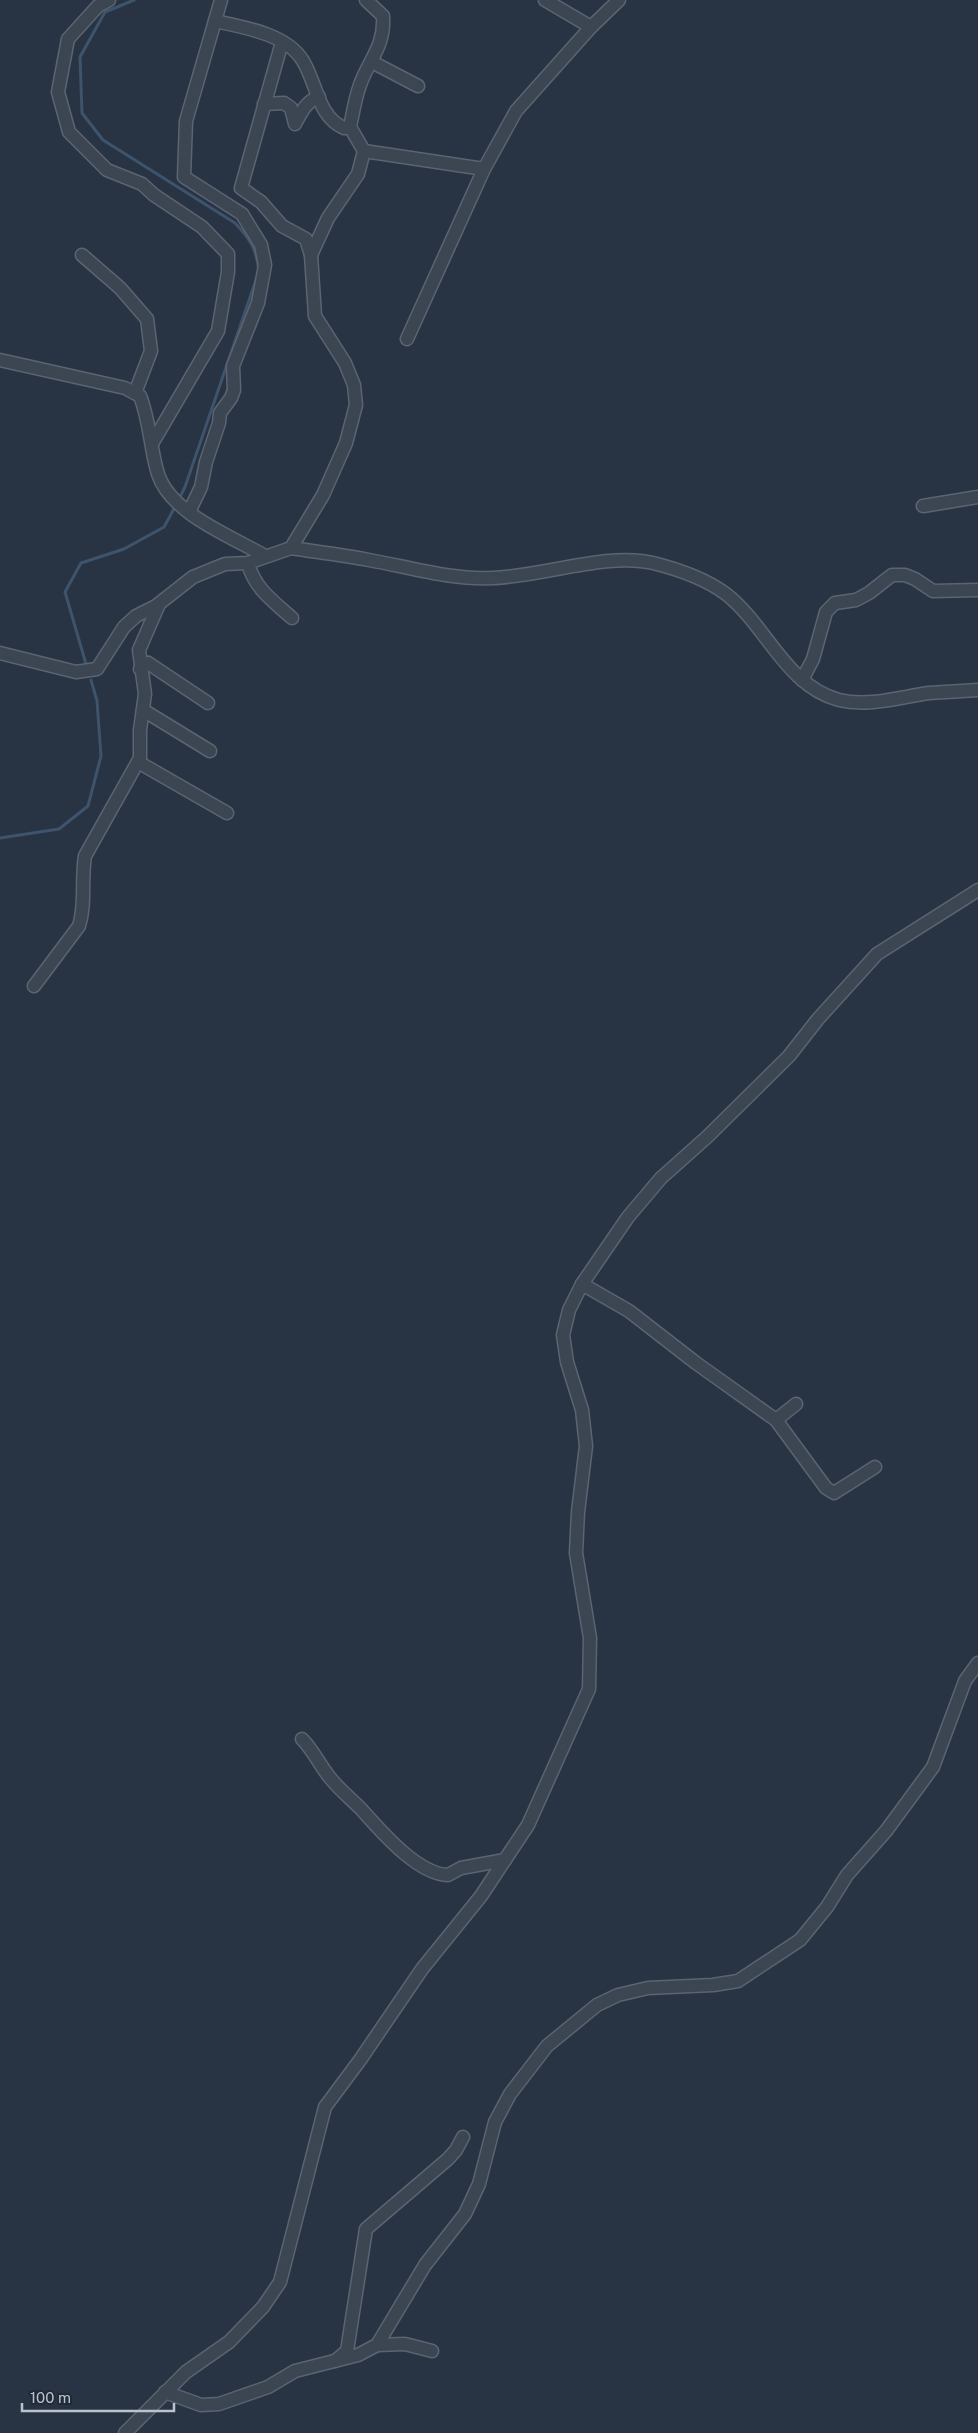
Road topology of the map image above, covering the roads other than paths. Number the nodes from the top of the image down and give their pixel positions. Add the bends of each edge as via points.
1 (109, 0) edge
2 (221, 0) edge
3 (366, 0) edge
4 (545, 0) edge
5 (619, 0) edge
6 (214, 21) junction
7 (591, 27) junction
8 (282, 42) junction
9 (372, 62) junction
10 (418, 86) dead end
11 (319, 97) junction
12 (264, 104) junction
13 (350, 127) junction
14 (364, 152) junction
15 (484, 169) junction
16 (82, 255) dead end
17 (311, 255) junction
18 (406, 340) dead end
19 (0, 360) edge
20 (135, 394) junction
21 (153, 442) junction
22 (978, 497) edge
23 (923, 506) dead end
24 (186, 509) junction
25 (291, 548) junction
26 (265, 556) junction
27 (248, 563) junction
28 (978, 590) edge
29 (159, 604) junction
30 (292, 618) dead end
31 (0, 653) edge
32 (140, 669) junction
33 (802, 680) junction
34 (978, 690) edge
35 (208, 703) dead end
36 (143, 710) junction
37 (210, 751) dead end
38 (138, 762) junction
39 (227, 813) dead end
40 (978, 890) edge
41 (34, 986) dead end
42 (582, 1284) junction
43 (796, 1404) dead end
44 (776, 1420) junction
45 (875, 1467) dead end
46 (978, 1663) edge
47 (302, 1739) dead end
48 (505, 1860) junction
49 (463, 2137) dead end
50 (377, 2345) junction
51 (432, 2351) dead end
52 (334, 2363) junction
53 (165, 2392) junction
54 (125, 2433) edge

1 - 21 street via 98,6 68,38 58,92 69,132 107,170 142,184 202,227 228,254 218,331
2 - 6 street
3 - 9 street via 383,16 384,31
4 - 7 street
5 - 7 street
6 - 8 street via 258,31
6 - 24 street via 186,121 184,176 242,214 261,245 265,265 258,303 232,366 234,390 220,413 201,487
7 - 15 street via 516,111
8 - 11 street via 303,60
8 - 12 street
9 - 10 street
9 - 13 street via 360,84
11 - 12 street via 303,109 295,124 291,108 284,103
11 - 13 street via 327,116 337,125
12 - 17 street via 241,188 261,202 282,226 306,240
13 - 14 street
14 - 15 street
14 - 17 street via 358,174 328,218
15 - 18 street
16 - 20 street via 120,288 147,319 151,351
17 - 25 street via 315,316 346,362 354,385 356,405 346,443 323,495
19 - 20 street via 125,388
20 - 21 street via 140,396 145,408
21 - 24 street via 158,473 165,489
22 - 23 street
24 - 26 street
25 - 26 street
25 - 33 street via 427,572 491,579 614,561 651,563 689,575 725,594 753,620
26 - 27 street
27 - 29 street via 225,564 193,577
27 - 30 street via 258,587
28 - 33 street via 933,591 915,579 892,574 856,600 835,603 826,612 813,659
29 - 31 street via 136,616 124,627 97,669 76,672
29 - 32 street via 142,639
32 - 35 street via 148,662
32 - 36 street via 145,694
33 - 34 street via 816,692 841,700 872,702
36 - 37 street
36 - 38 street
38 - 39 street
38 - 41 street via 85,856 82,870 83,914 79,926
40 - 42 street via 877,954 789,1056 661,1178 628,1217
42 - 44 street via 629,1311 696,1364
42 - 48 street via 569,1310 563,1335 567,1362 582,1410 586,1446 576,1553 590,1638 589,1689 528,1825
43 - 44 street
44 - 45 street via 826,1488 834,1494
46 - 50 street via 965,1680 933,1767 886,1831 846,1875 800,1940 738,1981 648,1988 618,1995 597,2005 547,2046 510,2094 495,2122 479,2184 465,2214 426,2265
47 - 48 street via 330,1778 378,1829 417,1862 448,1875 461,1868
48 - 53 street via 481,1896 422,1969 325,2107 280,2282 263,2307 229,2342 186,2372
49 - 52 street via 448,2159 366,2229 347,2351
50 - 51 street via 405,2344
50 - 52 street
52 - 53 street via 294,2371 268,2387 219,2404 201,2405
53 - 54 street

